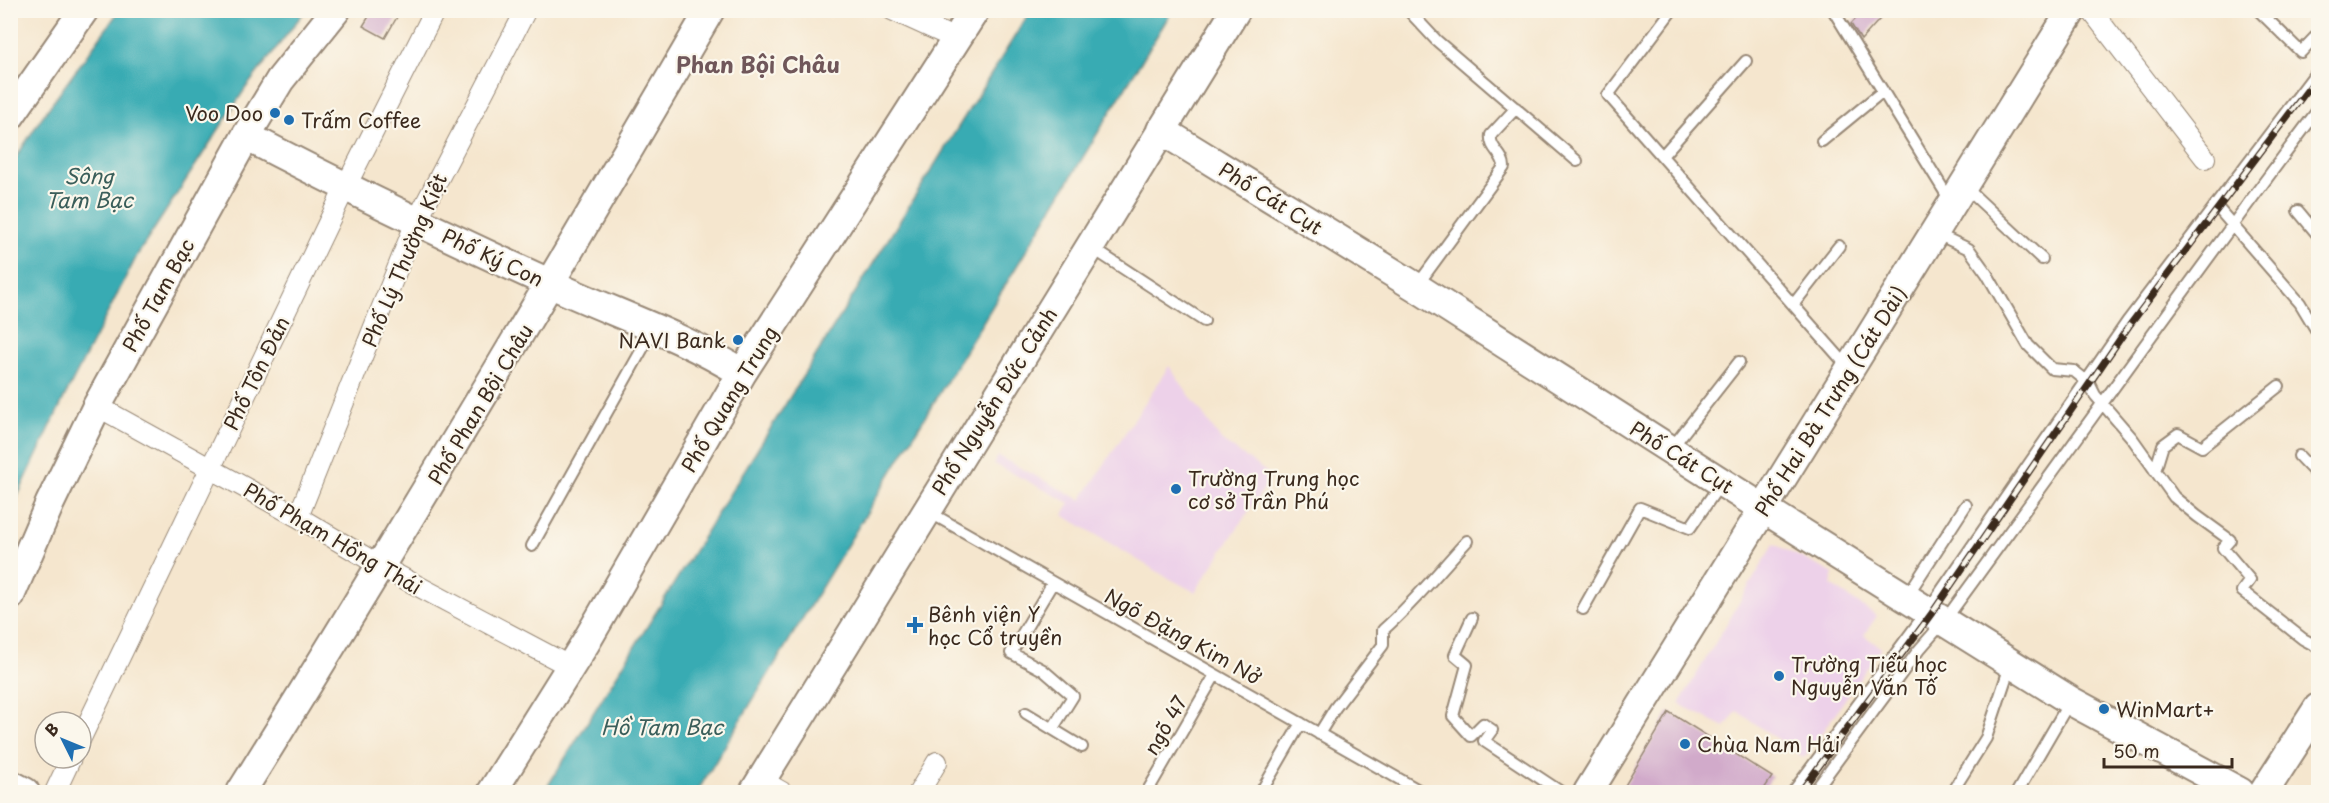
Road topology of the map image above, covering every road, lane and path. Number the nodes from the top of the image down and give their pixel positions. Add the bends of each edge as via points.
1 (84, 10) edge
2 (336, 10) edge
3 (435, 10) edge
4 (526, 10) edge
5 (710, 10) edge
6 (892, 10) edge
7 (975, 10) edge
8 (1236, 10) edge
9 (1408, 10) edge
10 (1672, 10) edge
11 (1833, 10) edge
12 (2072, 10) edge
13 (2091, 10) edge
14 (2258, 10) edge
15 (2319, 34) edge
16 (957, 40) junction
17 (1746, 61) dead end
18 (2319, 70) edge
19 (1882, 91) junction
20 (1516, 108) junction
21 (2319, 110) edge
22 (10, 116) edge
23 (1161, 130) junction
24 (246, 136) junction
25 (1822, 141) dead end
26 (1662, 156) junction
27 (2205, 158) dead end
28 (1577, 160) dead end
29 (345, 188) junction
30 (1958, 195) junction
31 (2216, 206) junction
32 (2298, 211) dead end
33 (416, 222) junction
34 (2232, 225) junction
35 (1934, 232) junction
36 (2319, 235) edge
37 (1089, 246) junction
38 (1839, 246) dead end
39 (2042, 260) dead end
40 (551, 284) junction
41 (1416, 287) junction
42 (1793, 304) junction
43 (1204, 321) dead end
44 (654, 328) junction
45 (2319, 333) edge
46 (1739, 362) dead end
47 (1850, 369) junction
48 (742, 373) junction
49 (2086, 381) junction
50 (2279, 386) dead end
51 (2103, 404) junction
52 (97, 406) junction
53 (1670, 450) junction
54 (2300, 456) dead end
55 (210, 470) junction
56 (2155, 471) junction
57 (2319, 476) edge
58 (1721, 482) junction
59 (1966, 505) dead end
60 (1764, 509) junction
61 (926, 510) junction
62 (298, 517) junction
63 (1467, 541) dead end
64 (532, 546) dead end
65 (382, 567) junction
66 (1052, 584) junction
67 (10, 596) edge
68 (1583, 609) dead end
69 (1926, 609) junction
70 (1472, 618) dead end
71 (2319, 647) edge
72 (2011, 662) junction
73 (571, 667) junction
74 (1215, 675) junction
75 (2071, 701) junction
76 (2319, 708) edge
77 (1026, 712) dead end
78 (93, 713) edge
79 (1301, 723) junction
80 (1053, 728) junction
81 (1319, 734) junction
82 (1082, 747) dead end
83 (937, 762) dead end
84 (65, 770) edge
85 (10, 784) edge
86 (766, 788) edge
87 (25, 792) edge
88 (55, 792) edge
89 (241, 792) edge
90 (492, 792) edge
91 (919, 792) edge
92 (1147, 792) edge
93 (1261, 792) edge
94 (1422, 792) edge
95 (1561, 792) edge
96 (1588, 792) edge
97 (1793, 792) edge
98 (1814, 792) edge
99 (1952, 792) edge
100 (2018, 792) edge
101 (2240, 792) edge
102 (2264, 792) edge

1 - 22 street
2 - 24 street, Phố Tam Bạc via 280,80
3 - 29 street, Phố Tôn Đản
4 - 33 street, Phố Lý Thường Kiệt
5 - 40 street, Phố Phan Bội Châu
6 - 16 street
7 - 16 street, Phố Quang Trung
8 - 23 street, Phố Nguyễn Đức Cảnh
9 - 20 lane via 1436,40
10 - 26 lane via 1608,95
11 - 19 lane
12 - 30 street, Phố Hai Bà Trưng (Cát Dài)
13 - 27 street
14 - 15 lane via 2301,52
16 - 48 street, Phố Quang Trung
17 - 26 lane
18 - 31 lane
19 - 25 lane
19 - 30 lane
20 - 28 lane
20 - 41 lane via 1491,135 1504,167
21 - 34 lane
23 - 37 street, Phố Nguyễn Đức Cảnh
23 - 41 street, Phố Cát Cụt
24 - 29 street, Phố Ký Con
24 - 52 street, Phố Tam Bạc
26 - 42 lane
29 - 33 street, Phố Ký Con
29 - 55 street, Phố Tôn Đản
30 - 35 street, Phố Hai Bà Trưng (Cát Dài)
30 - 39 lane
31 - 34 lane
31 - 49 lane
32 - 36 lane
33 - 40 street, Phố Ký Con
33 - 62 street, Phố Lý Thường Kiệt
34 - 45 lane via 2300,303
34 - 51 lane
35 - 47 street, Phố Hai Bà Trưng (Cát Dài)
35 - 49 lane via 1969,249 2028,345 2052,369 2074,371
37 - 43 lane
37 - 61 street, Phố Nguyễn Đức Cảnh
38 - 42 lane
40 - 44 street, Phố Ký Con
40 - 65 street, Phố Phan Bội Châu
41 - 53 street, Phố Cát Cụt
42 - 47 lane
44 - 48 street, Phố Ký Con
44 - 64 lane
46 - 53 lane
47 - 60 street, Phố Hai Bà Trưng (Cát Dài)
48 - 73 street, Phố Quang Trung
49 - 51 lane
49 - 69 lane
50 - 56 lane via 2202,447 2178,434 2163,445
51 - 56 lane
51 - 69 lane
52 - 55 street, Phố Phạm Hồng Thái
52 - 67 street, Phố Tam Bạc
53 - 58 street, Phố Cát Cụt
54 - 57 lane
55 - 62 street, Phố Phạm Hồng Thái
55 - 78 street, Phố Tôn Đản
56 - 71 lane via 2174,497 2230,540 2223,548 2250,580 2241,591 2302,639
58 - 60 street, Phố Cát Cụt
58 - 68 lane via 1690,528 1640,508
59 - 69 lane
60 - 69 street, Phố Cát Cụt
60 - 96 street, Phố Hai Bà Trưng (Cát Dài)
61 - 66 lane, Ngõ Đặng Kim Nở
61 - 86 street, Phố Nguyễn Đức Cảnh
62 - 65 street, Phố Phạm Hồng Thái
63 - 81 lane via 1408,608 1383,630 1383,645
65 - 73 street, Phố Phạm Hồng Thái
65 - 89 street, Phố Phan Bội Châu
66 - 74 lane, Ngõ Đặng Kim Nở
66 - 80 lane via 1011,653 1043,670 1074,696
69 - 72 street, Phố Cát Cụt
69 - 97 lane
69 - 98 lane via 1918,651
70 - 95 lane via 1455,655 1467,665 1453,716 1472,736 1483,724 1492,730 1484,741
72 - 75 street, Phố Cát Cụt
72 - 99 lane via 1986,738
73 - 90 street, Phố Quang Trung
74 - 79 lane, Ngõ Đặng Kim Nở
74 - 92 lane, ngõ 47
75 - 100 lane
75 - 101 street, Phố Cát Cụt
76 - 102 street
77 - 80 lane
79 - 81 lane, Ngõ Đặng Kim Nở
79 - 93 lane
80 - 82 lane
81 - 94 lane, Ngõ Đặng Kim Nở
83 - 91 street
84 - 88 street
85 - 87 street

